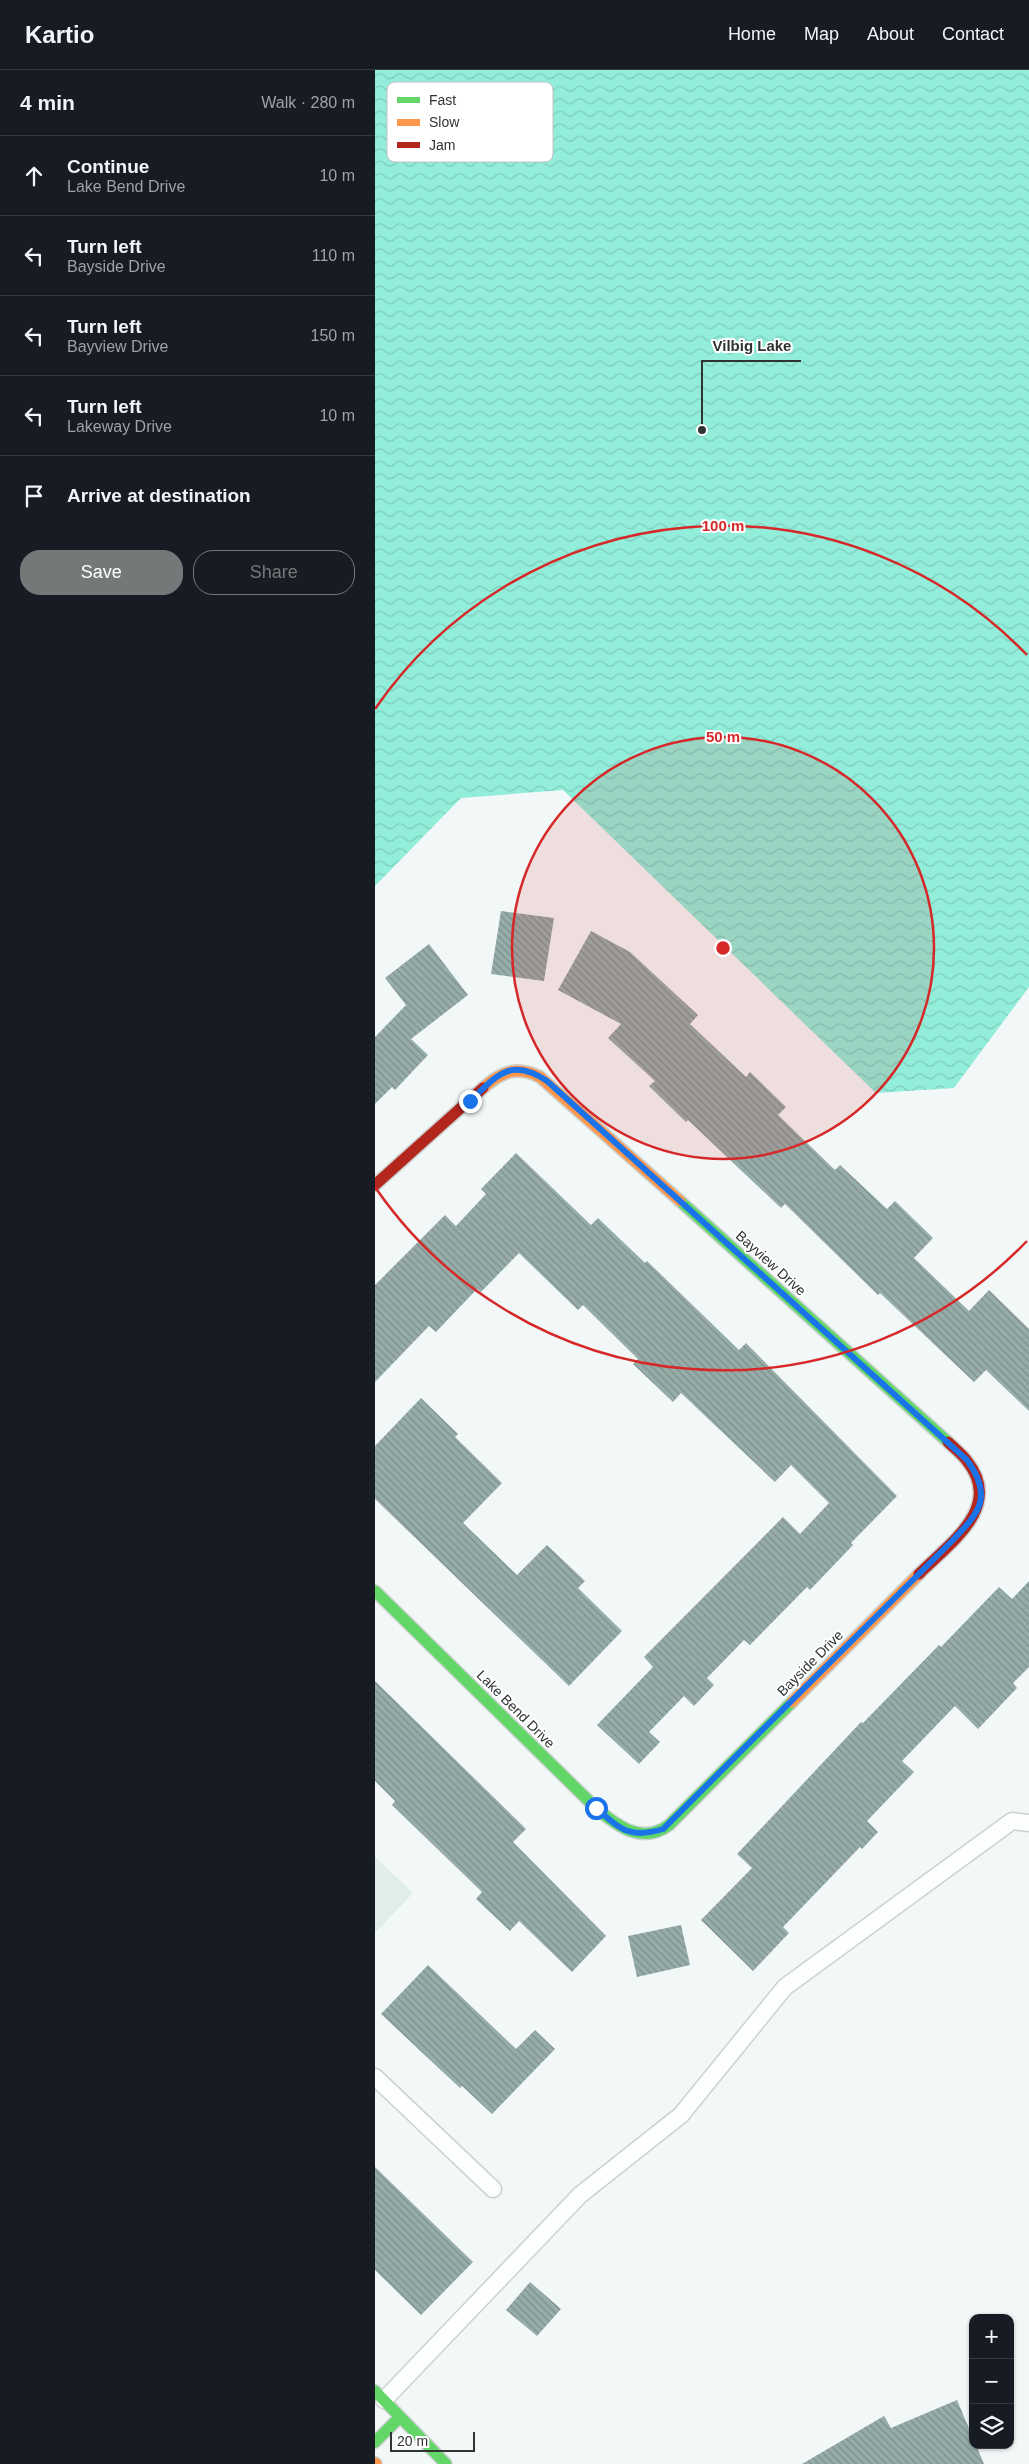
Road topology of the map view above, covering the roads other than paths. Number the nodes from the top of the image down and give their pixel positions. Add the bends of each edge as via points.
1 (375, 1185) edge
2 (983, 1497) joint
3 (375, 1591) edge
4 (1029, 1823) edge
5 (645, 1835) joint
6 (375, 2077) edge
7 (493, 2189) dead end
8 (379, 2395) edge
9 (400, 2417) junction
10 (375, 2442) edge
11 (445, 2464) edge

1 - 2 street, Bayview Drive via 493,1079 505,1071 521,1068 536,1073 967,1460 977,1474
2 - 5 street, Bayside Drive via 972,1520 687,1808 663,1829
3 - 5 street, Lake Bend Drive via 601,1813 628,1832
4 - 8 lane via 1012,1821 785,1987 681,2115 580,2195
6 - 7 lane
8 - 9 street
9 - 10 street
9 - 11 street

